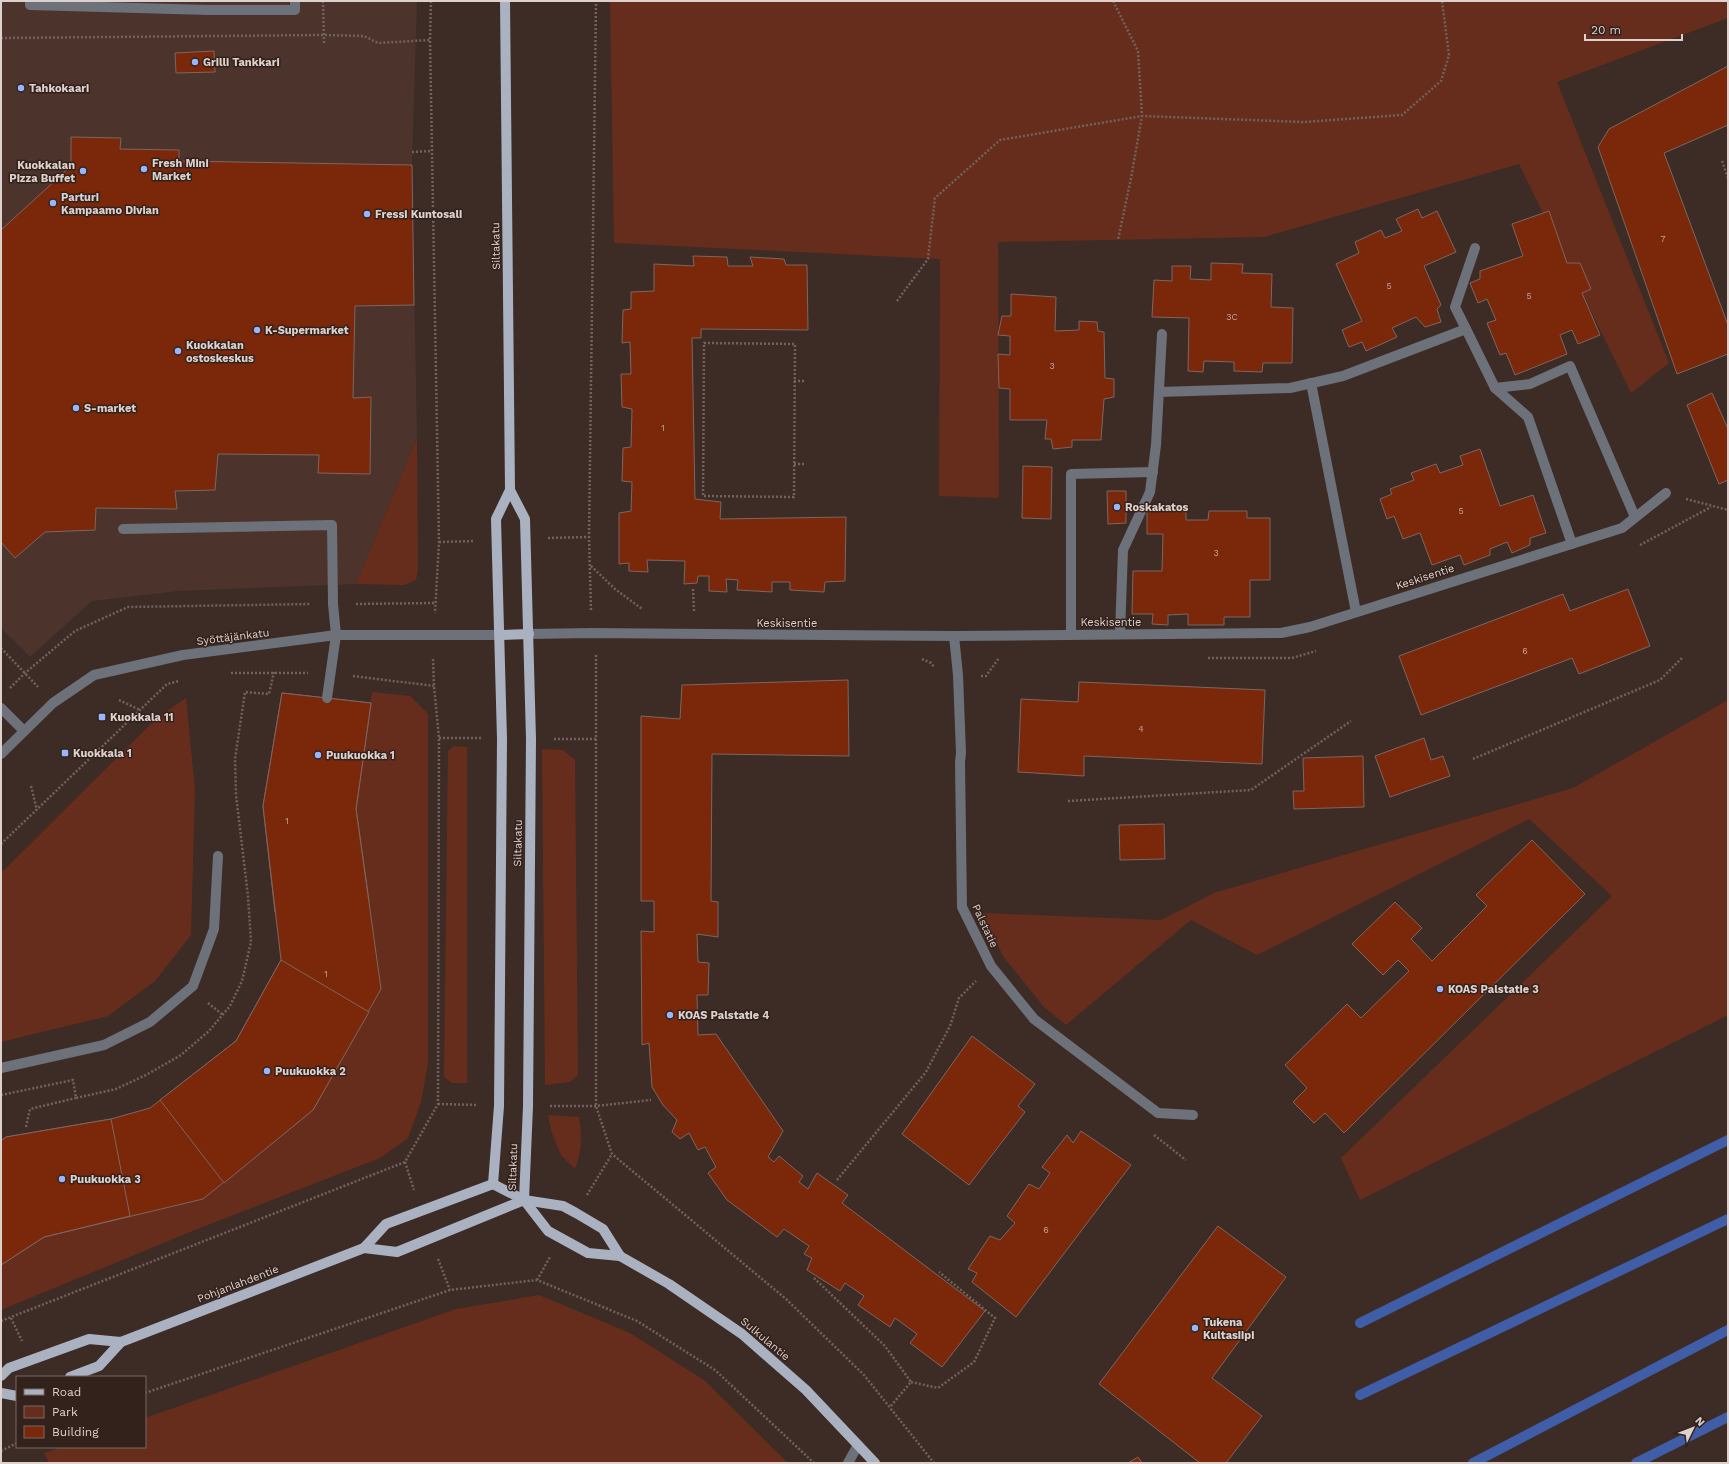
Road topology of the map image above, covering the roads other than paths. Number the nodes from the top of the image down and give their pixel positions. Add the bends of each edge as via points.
1 (30, 1) edge
2 (294, 1) edge
3 (505, 1) edge
4 (1475, 248) dead end
5 (1466, 329) junction
6 (1162, 334) dead end
7 (1311, 383) junction
8 (1495, 388) junction
9 (1159, 392) junction
10 (1153, 472) junction
11 (510, 490) junction
12 (1666, 493) road end
13 (1635, 517) junction
14 (123, 529) dead end
15 (1572, 544) junction
16 (1356, 612) junction
17 (529, 634) junction
18 (1120, 634) junction
19 (336, 635) junction
20 (500, 635) junction
21 (1070, 635) junction
22 (954, 636) junction
23 (327, 698) dead end
24 (1, 708) edge
25 (24, 731) junction
26 (1, 754) edge
27 (218, 856) dead end
28 (1, 1068) edge
29 (1193, 1115) dead end
30 (493, 1184) junction
31 (524, 1200) junction
32 (364, 1248) junction
33 (620, 1256) junction
34 (121, 1342) junction
35 (1, 1376) edge
36 (73, 1376) edge
37 (1, 1394) edge
38 (16, 1396) edge
39 (858, 1445) junction
40 (848, 1463) edge
41 (875, 1463) edge

1 - 2 street via 30,5 37,6 294,10
3 - 11 main road, Siltakatu
4 - 5 street via 1455,306
5 - 7 street via 1343,376
5 - 8 street
6 - 9 street
7 - 9 street via 1290,388
7 - 16 street
8 - 13 street via 1530,384 1570,366
8 - 15 street via 1528,417
9 - 10 street
10 - 18 street via 1150,492 1123,550
10 - 21 street via 1071,474
11 - 17 main road, Siltakatu via 525,518
11 - 20 main road, Siltakatu via 496,519
12 - 13 street, Keskisentie
13 - 15 street, Keskisentie via 1622,528
14 - 19 street via 332,525
15 - 16 street, Keskisentie
16 - 18 street, Keskisentie via 1310,627 1281,633
17 - 20 main road
17 - 22 street, Keskisentie
17 - 31 main road, Siltakatu via 531,739 528,1106
18 - 21 street, Keskisentie
19 - 20 street, Syöttäjänkatu
19 - 23 street
19 - 25 street, Syöttäjänkatu via 183,655 94,675 53,703
20 - 30 main road, Siltakatu via 502,739 499,1098
21 - 22 street, Keskisentie
22 - 29 street, Palstatie via 961,753 962,907 991,966 1034,1019 1158,1113
24 - 25 street
25 - 26 street, Syöttäjänkatu
27 - 28 street via 214,929 194,986 150,1022 104,1045
30 - 31 main road, Sulkulantie
30 - 32 main road, Pohjanlahdentie via 386,1224
31 - 32 main road, Pohjanlahdentie via 396,1252
31 - 33 main road, Sulkulantie via 563,1206 576,1213 602,1229
31 - 33 main road, Sulkulantie via 548,1231 588,1254
32 - 34 main road, Pohjanlahdentie
33 - 39 main road, Sulkulantie via 669,1284 742,1334 806,1390
34 - 35 main road, Pohjanlahdentie via 89,1339 9,1368
34 - 36 main road, Pohjanlahdentie via 99,1366
37 - 38 main road
39 - 40 street
39 - 41 main road, Sulkulantie

